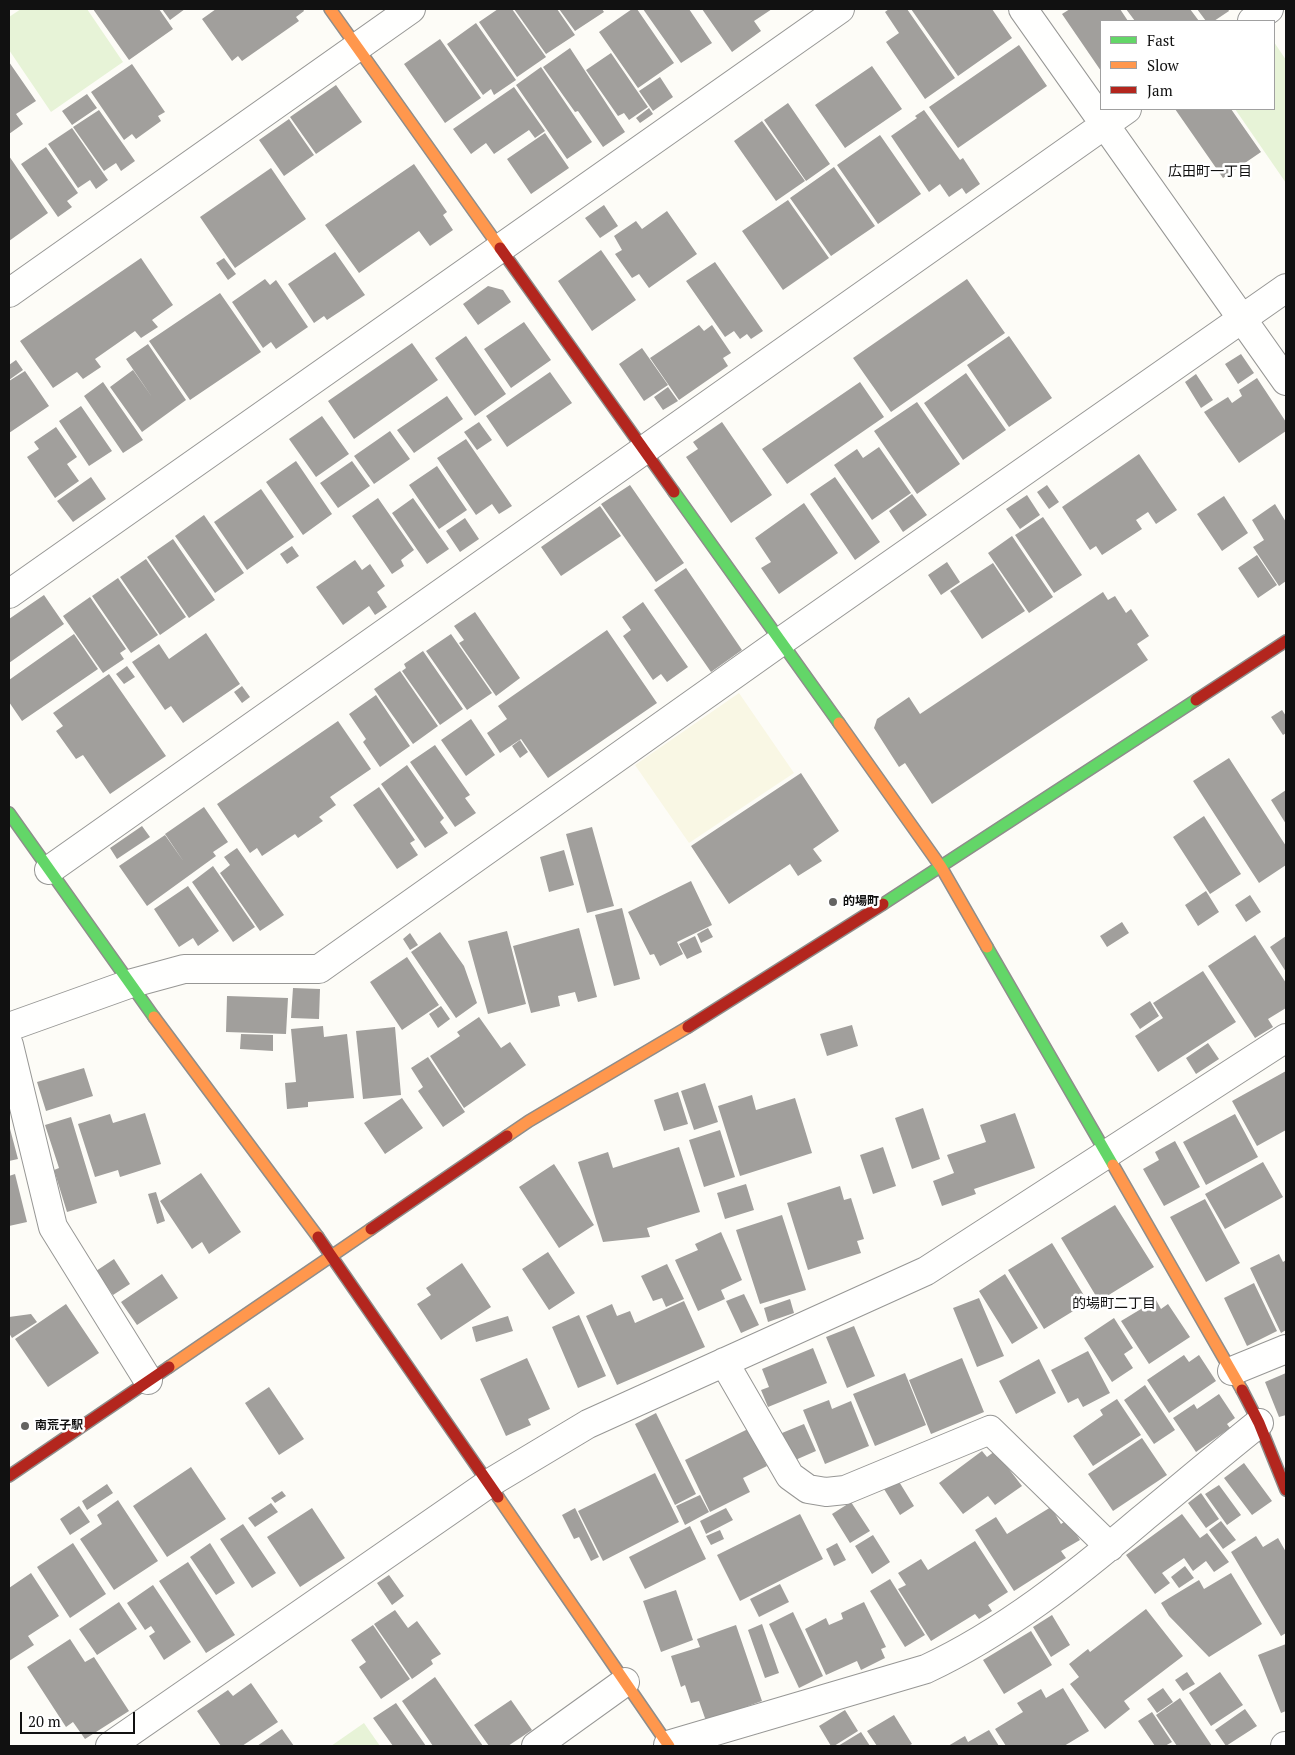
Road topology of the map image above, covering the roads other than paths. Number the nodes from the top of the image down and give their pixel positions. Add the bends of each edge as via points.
1 (330, 9) edge
2 (411, 9) edge
3 (840, 9) edge
4 (1023, 9) edge
5 (1269, 9) edge
6 (1253, 20) edge
7 (357, 47) junction
8 (1126, 110) edge
9 (1105, 125) junction
10 (500, 247) junction
11 (1286, 288) edge
12 (9, 293) edge
13 (1242, 319) junction
14 (1286, 381) edge
15 (643, 449) junction
16 (9, 594) edge
17 (1286, 641) edge
18 (780, 642) junction
19 (9, 813) edge
20 (941, 867) junction
21 (49, 870) junction
22 (128, 984) junction
23 (9, 1027) edge
24 (1286, 1038) edge
25 (9, 1045) edge
26 (1108, 1154) junction
27 (331, 1255) junction
28 (1286, 1349) edge
29 (724, 1362) junction
30 (1232, 1371) junction
31 (148, 1380) junction
32 (1258, 1423) junction
33 (9, 1476) edge
34 (488, 1484) junction
35 (1286, 1490) edge
36 (1110, 1547) junction
37 (625, 1682) junction
38 (110, 1746) edge
39 (536, 1746) edge
40 (669, 1746) edge

1 - 7 street
2 - 7 street
3 - 10 street
4 - 9 street
5 - 6 street
7 - 10 street
7 - 12 street
8 - 9 street
9 - 13 street
9 - 15 street
10 - 15 street
10 - 16 street
11 - 13 street
13 - 14 street
13 - 18 street
15 - 18 street
15 - 21 street
17 - 20 street
18 - 20 street
18 - 22 street via 319,969 184,969
19 - 21 street
20 - 26 street
20 - 27 street via 716,1010 529,1121
21 - 22 street
22 - 23 street
22 - 27 street
24 - 26 street
25 - 31 street via 53,1227
26 - 29 street via 926,1271
26 - 30 street
27 - 31 street
27 - 34 street
28 - 30 street
29 - 34 street via 588,1424
29 - 36 street via 790,1476 808,1490 846,1490 990,1430
30 - 32 street
31 - 33 street
32 - 35 street
32 - 36 street
34 - 37 street
34 - 38 street
36 - 40 street via 1044,1597 960,1653 926,1669
37 - 39 street
37 - 40 street

